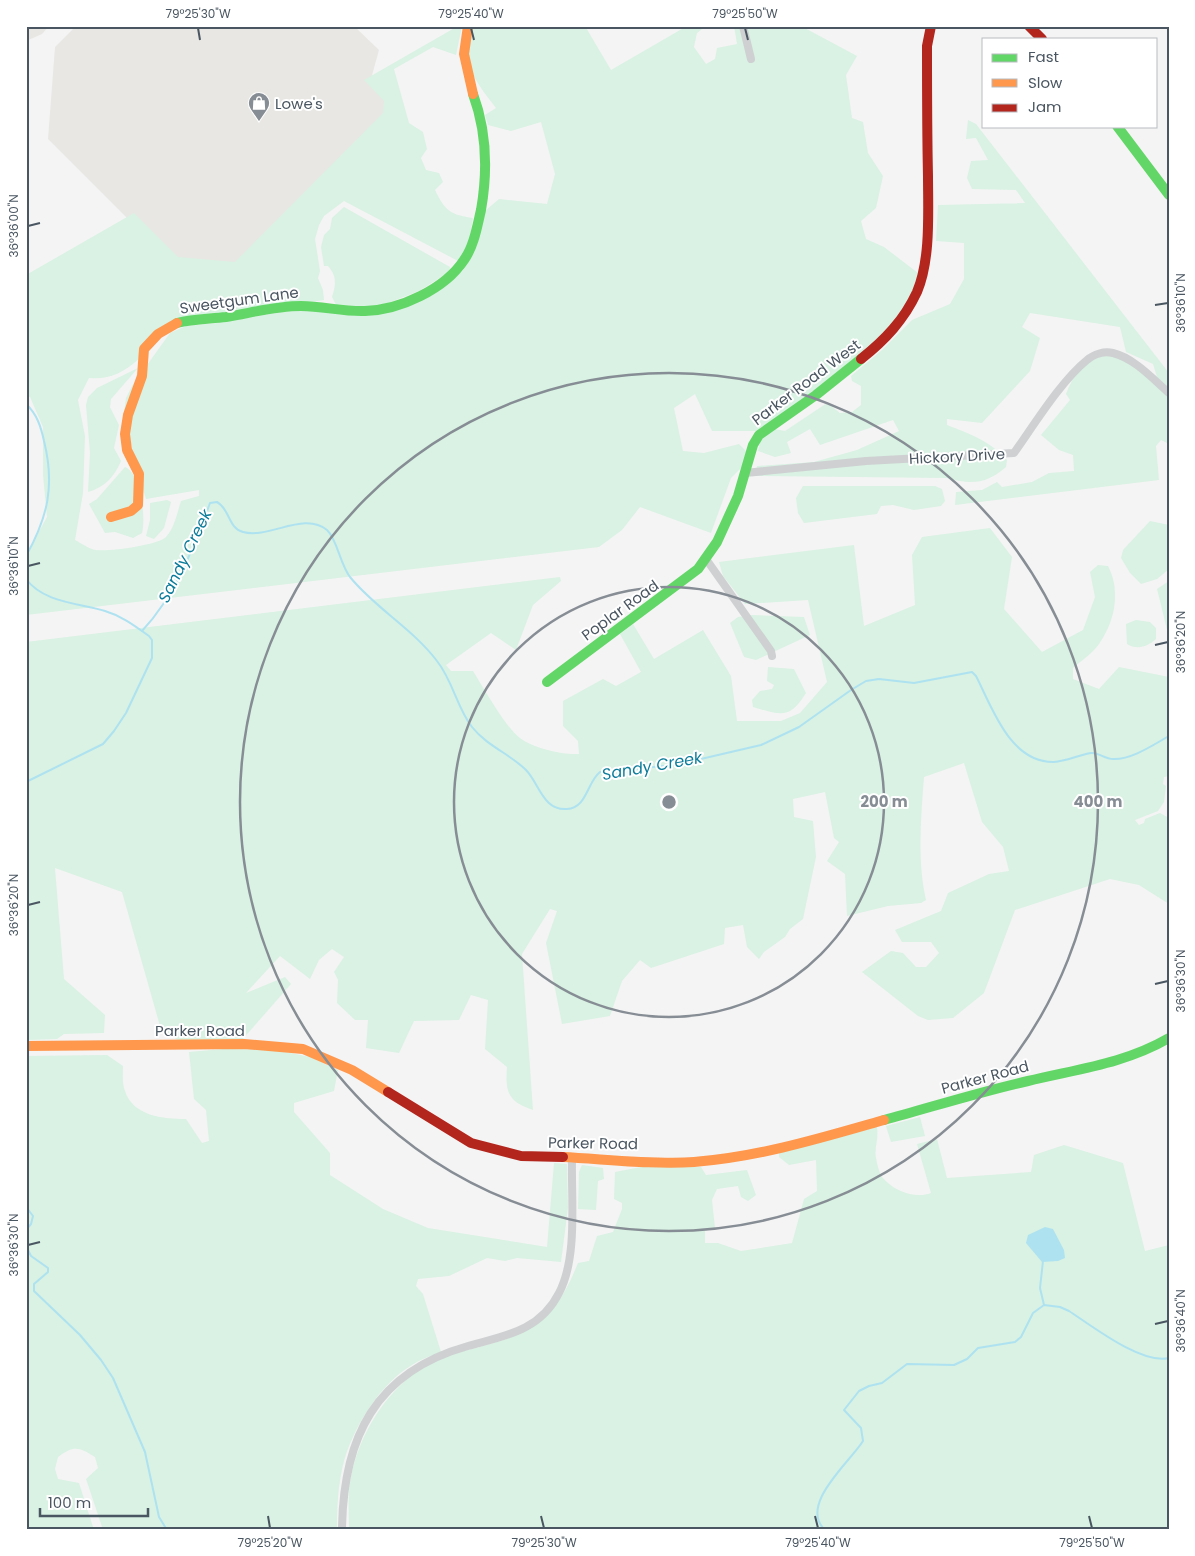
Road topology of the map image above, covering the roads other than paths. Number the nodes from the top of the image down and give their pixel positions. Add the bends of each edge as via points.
1 (468, 26) edge
2 (743, 26) edge
3 (931, 26) edge
4 (1029, 26) edge
5 (1041, 38) edge
6 (751, 59) dead end
7 (1119, 128) edge
8 (1169, 195) edge
9 (1169, 393) edge
10 (746, 473) junction
11 (111, 517) dead end
12 (706, 559) junction
13 (772, 656) dead end
14 (547, 682) dead end
15 (1169, 1038) edge
16 (26, 1046) edge
17 (572, 1158) junction
18 (342, 1530) edge

1 - 11 street, Sweetgum Lane via 463,64 482,123 486,150 478,219 462,264 427,290 380,310 359,312 300,306 170,326 144,349 142,376 126,424 125,444 138,474 138,505 131,511
2 - 6 street
3 - 10 street, Parker Road West via 927,46 928,229 922,277 911,307 880,344 761,433 753,445
4 - 5 street
7 - 8 street
9 - 10 street, Hickory Drive via 1125,358 1102,353 1088,359 1068,380 1014,453 866,461
10 - 12 street, Parker Road West
12 - 13 street
12 - 14 street, Poplar Road via 677,586
15 - 17 street, Parker Road via 1121,1062 1012,1084 762,1152 699,1162
16 - 17 street, Parker Road via 244,1044 303,1049 352,1070 471,1143 499,1152
17 - 18 street via 569,1257 565,1280 558,1295 530,1326 508,1336 436,1356 409,1371 386,1393 363,1427 351,1458 344,1490

